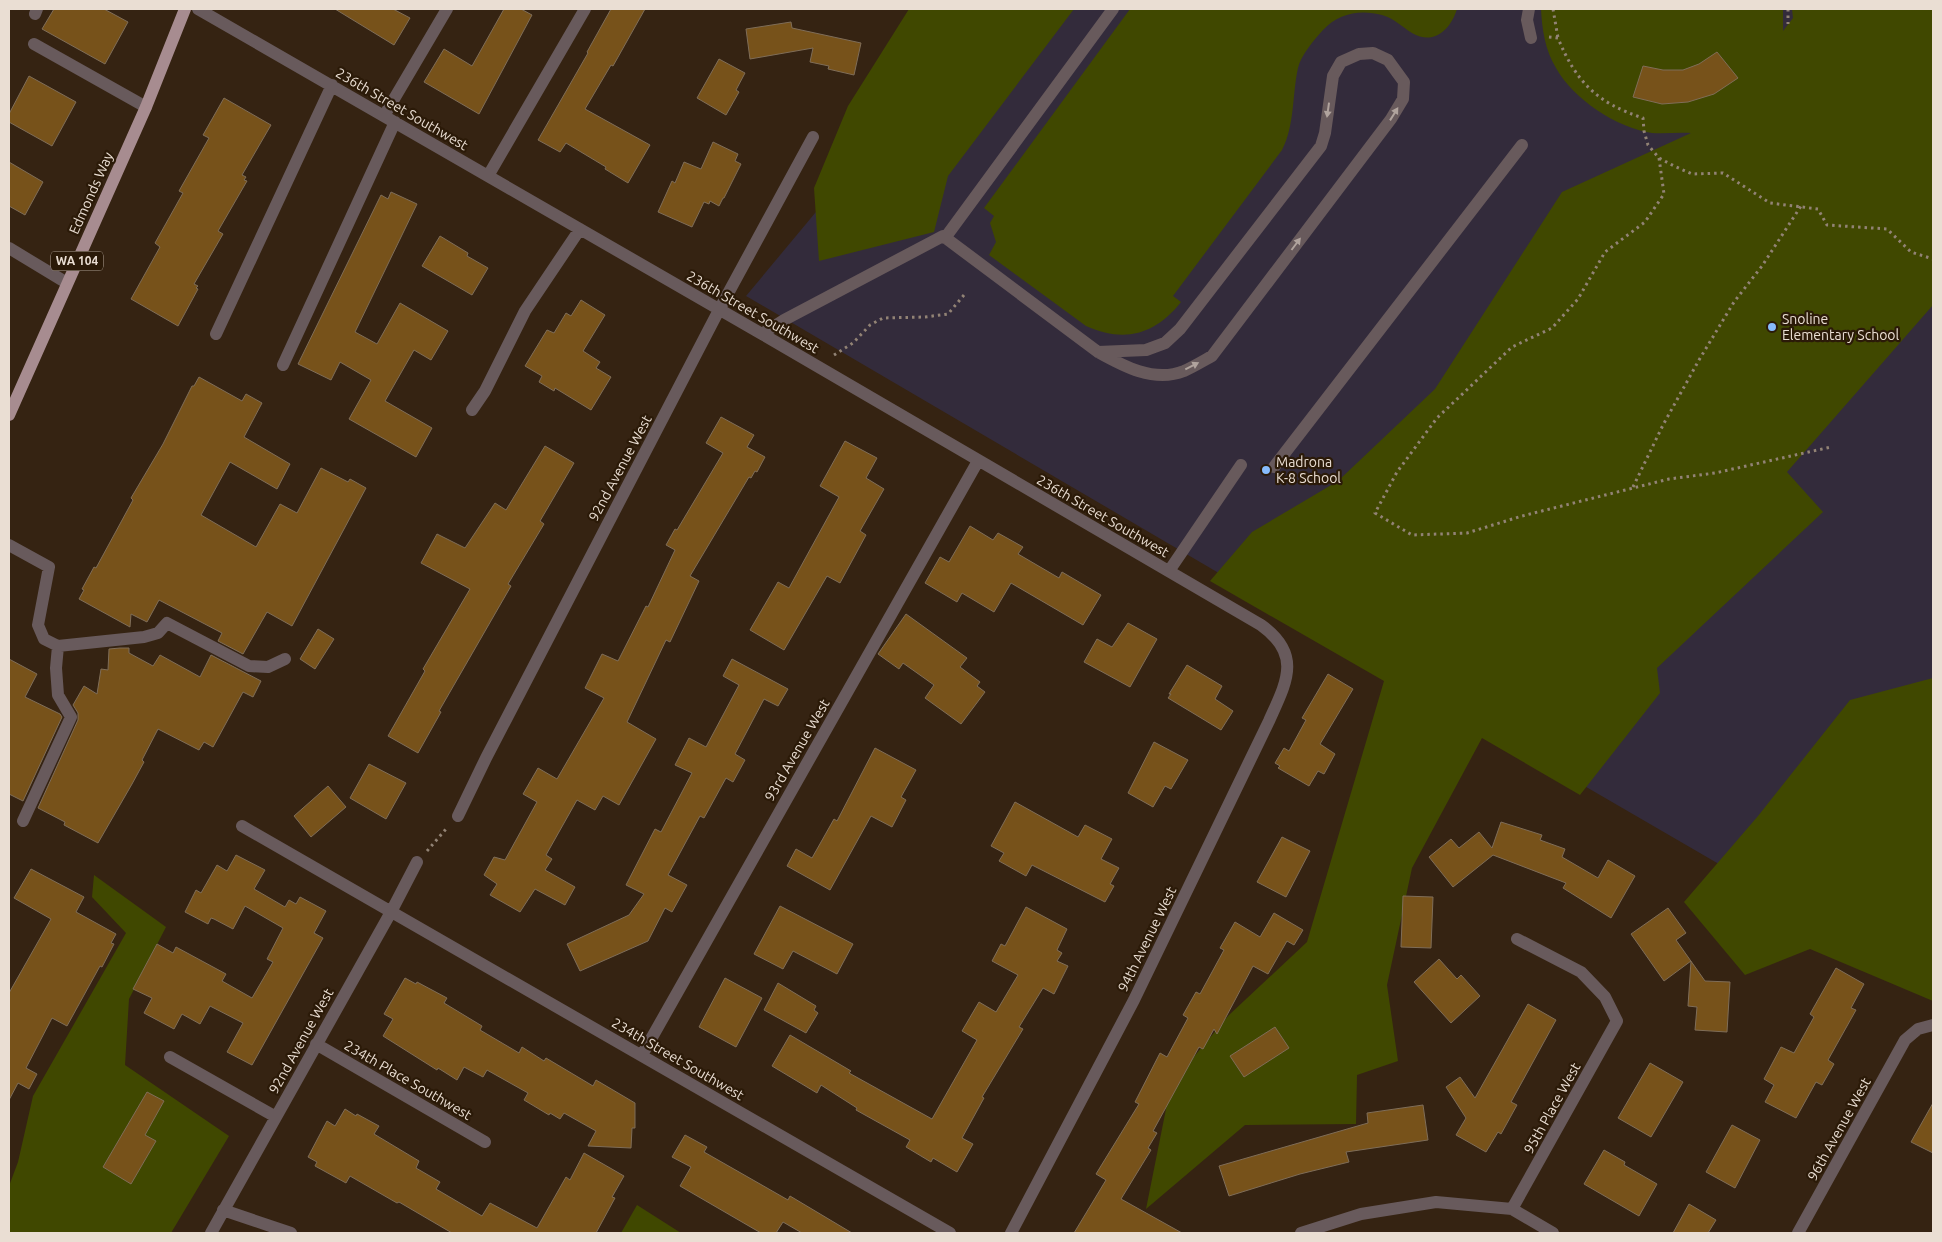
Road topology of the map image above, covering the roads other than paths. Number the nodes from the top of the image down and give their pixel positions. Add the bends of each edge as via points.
1 (185, 9) edge
2 (198, 9) edge
3 (447, 9) edge
4 (585, 9) edge
5 (1113, 9) edge
6 (1528, 9) edge
7 (1538, 38) road end
8 (34, 44) dead end
9 (332, 86) junction
10 (146, 107) junction
11 (389, 119) junction
12 (813, 137) dead end
13 (1522, 144) dead end
14 (488, 176) junction
15 (580, 229) junction
16 (946, 238) junction
17 (9, 248) edge
18 (67, 283) junction
19 (719, 310) junction
20 (216, 334) dead end
21 (762, 334) junction
22 (1098, 352) junction
23 (283, 365) dead end
24 (472, 410) dead end
25 (9, 416) edge
26 (978, 460) junction
27 (1241, 465) dead end
28 (1274, 467) dead end
29 (9, 545) edge
30 (1169, 572) junction
31 (58, 646) junction
32 (1285, 650) joint
33 (285, 659) dead end
34 (458, 816) road end
35 (22, 821) dead end
36 (242, 826) dead end
37 (417, 862) road end
38 (391, 912) junction
39 (1516, 939) dead end
40 (1933, 1025) edge
41 (316, 1044) junction
42 (642, 1055) junction
43 (170, 1057) dead end
44 (276, 1117) junction
45 (486, 1142) dead end
46 (1512, 1209) junction
47 (224, 1210) junction
48 (211, 1233) edge
49 (291, 1233) edge
50 (950, 1233) edge
51 (1011, 1233) edge
52 (1301, 1233) edge
53 (1553, 1233) edge
54 (1798, 1233) edge

1 - 10 main road, Edmonds Way / WA 104
2 - 9 street, 236th Street Southwest
3 - 11 street
4 - 14 street
5 - 16 street
6 - 7 street via 1527,20
8 - 10 street
9 - 11 street, 236th Street Southwest
9 - 20 street
10 - 18 main road, Edmonds Way / WA 104
11 - 14 street, 236th Street Southwest
11 - 23 street
12 - 19 street, 92nd Avenue West
13 - 28 street
14 - 15 street, 236th Street Southwest
15 - 19 street, 236th Street Southwest
15 - 24 street via 525,311
16 - 21 street via 943,236
16 - 22 street
17 - 18 street
18 - 25 main road, Edmonds Way / WA 104
19 - 21 street, 236th Street Southwest
19 - 34 street, 92nd Avenue West
21 - 26 street, 236th Street Southwest
22 -> 22 street via 1124,367 1165,374 1182,371 1212,356 1403,99 1404,82 1388,60 1373,53 1359,54 1341,62 1333,76 1321,146 1180,330 1165,342 1146,350
26 - 30 street, 236th Street Southwest
26 - 42 street, 93rd Avenue West
27 - 30 street
29 - 31 street via 49,567 38,625 44,639
30 - 32 street, 236th Street Southwest via 1262,625 1275,635
31 - 33 street via 144,637 158,633 167,623 250,666 268,667
31 - 35 street via 58,695 71,718
32 - 51 street, 94th Avenue West via 1287,677 1269,721 1134,1000
36 - 38 street, 234th Street Southwest
37 - 38 street, 92nd Avenue West
38 - 41 street, 92nd Avenue West
38 - 42 street, 234th Street Southwest
39 - 46 street, 95th Place West via 1581,972 1605,997 1617,1021
40 - 54 street, 96th Avenue West via 1918,1029 1905,1040
41 - 44 street, 92nd Avenue West
41 - 45 street, 234th Place Southwest
42 - 50 street, 234th Street Southwest
43 - 44 street
44 - 47 street, 92nd Avenue West
46 - 52 street via 1436,1202 1361,1214
46 - 53 street
47 - 48 street, 92nd Avenue West
47 - 49 street

